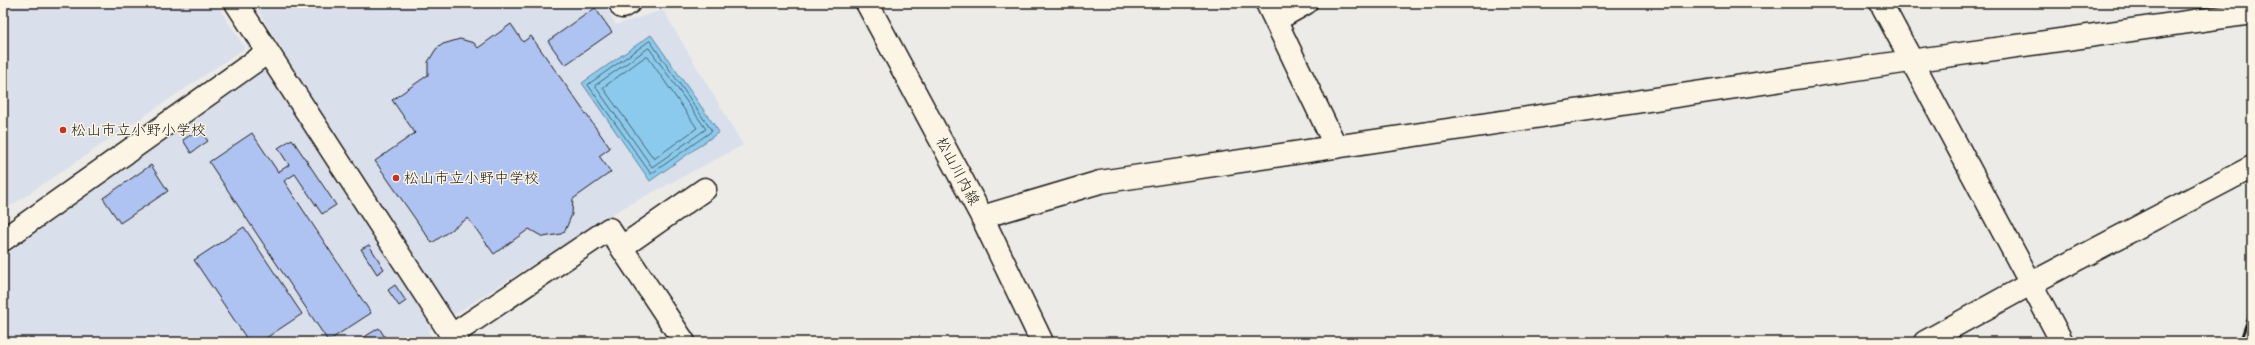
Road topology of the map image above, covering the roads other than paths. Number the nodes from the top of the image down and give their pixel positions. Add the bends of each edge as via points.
1 (236, 3) edge
2 (620, 3) edge
3 (629, 3) edge
4 (867, 3) edge
5 (1306, 3) edge
6 (1881, 3) edge
7 (1272, 11) edge
8 (2252, 13) edge
9 (268, 52) junction
10 (1910, 61) junction
11 (1336, 147) junction
12 (2252, 167) edge
13 (704, 189) dead end
14 (982, 217) junction
15 (3, 240) edge
16 (622, 246) junction
17 (2030, 284) junction
18 (454, 339) edge
19 (684, 342) edge
20 (1042, 342) edge
21 (1925, 342) edge
22 (2062, 342) edge

1 - 9 street
2 - 3 street via 622,7
4 - 14 street, 松山川内線
5 - 7 street
6 - 10 street
7 - 11 street
8 - 10 street
9 - 15 street
9 - 18 street
10 - 11 street
10 - 17 street
11 - 14 street via 1100,182
12 - 17 street
13 - 16 street
14 - 20 street, 松山川内線
16 - 18 street via 609,229
16 - 19 street
17 - 21 street
17 - 22 street

